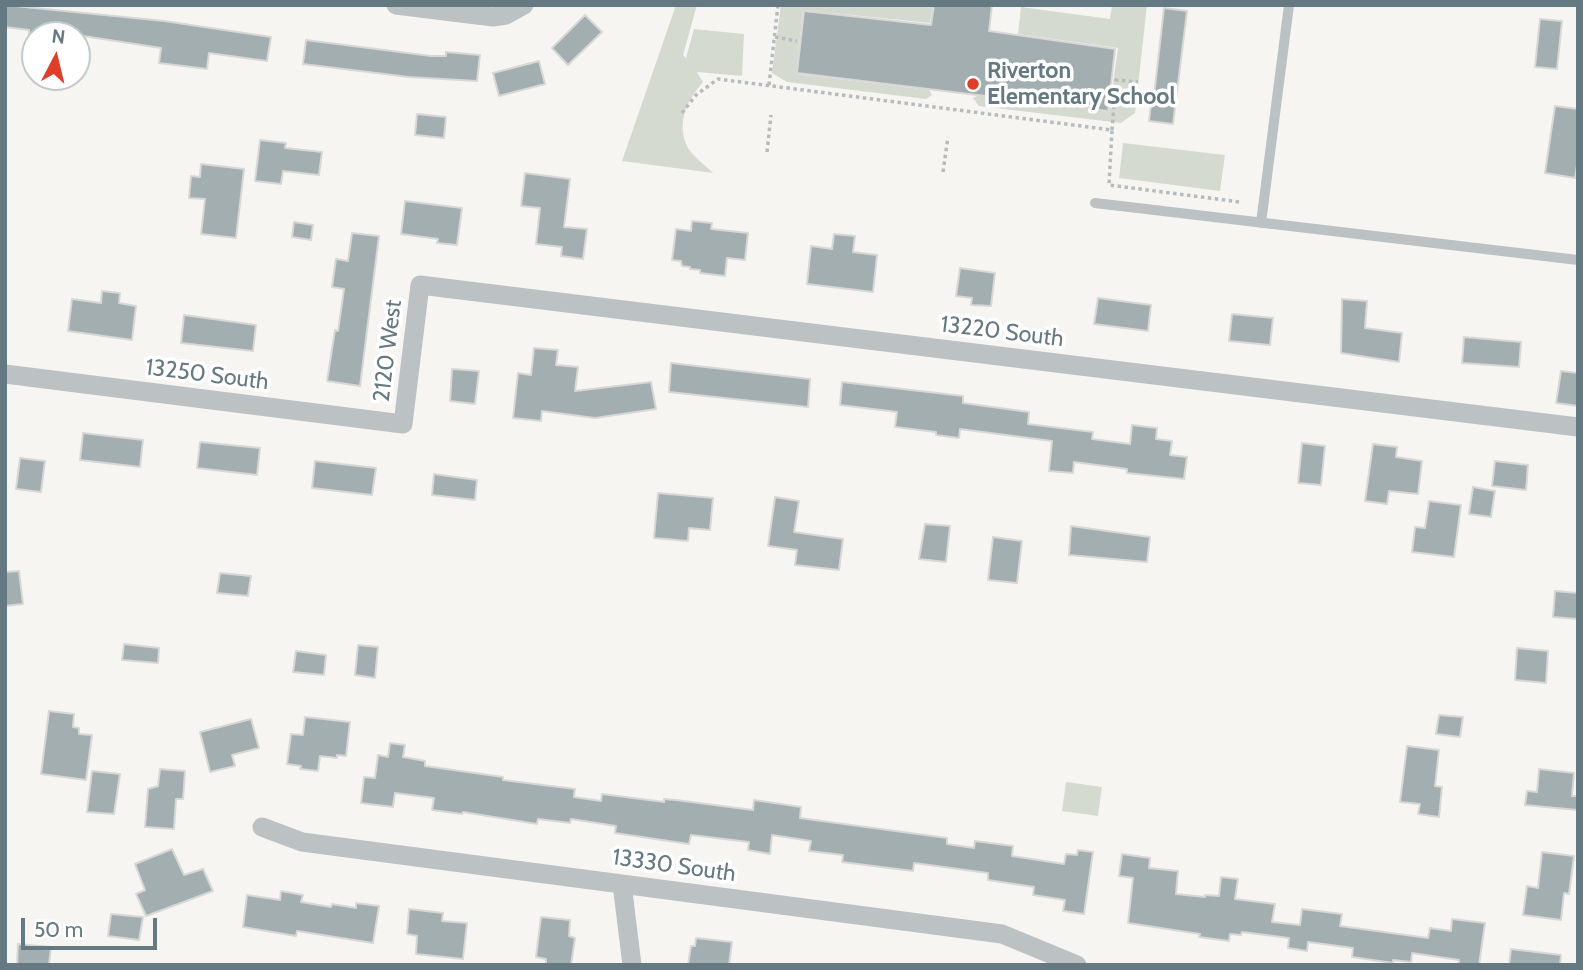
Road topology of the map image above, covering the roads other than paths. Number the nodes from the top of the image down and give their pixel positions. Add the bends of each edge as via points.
1 (396, 5) edge
2 (1289, 5) edge
3 (520, 8) edge
4 (1095, 203) dead end
5 (1261, 223) junction
6 (1578, 260) edge
7 (420, 285) joint
8 (5, 374) edge
9 (403, 424) joint
10 (1578, 427) edge
11 (261, 827) dead end
12 (622, 884) junction
13 (632, 965) edge
14 (1077, 965) edge

1 - 3 street via 493,17
2 - 5 lane
4 - 5 lane
5 - 6 lane
7 - 9 street, 2120 West
7 - 10 street, 13220 South
8 - 9 street, 13250 South
11 - 12 street, 13330 South via 302,842
12 - 13 street
12 - 14 street, 13330 South via 1002,934

